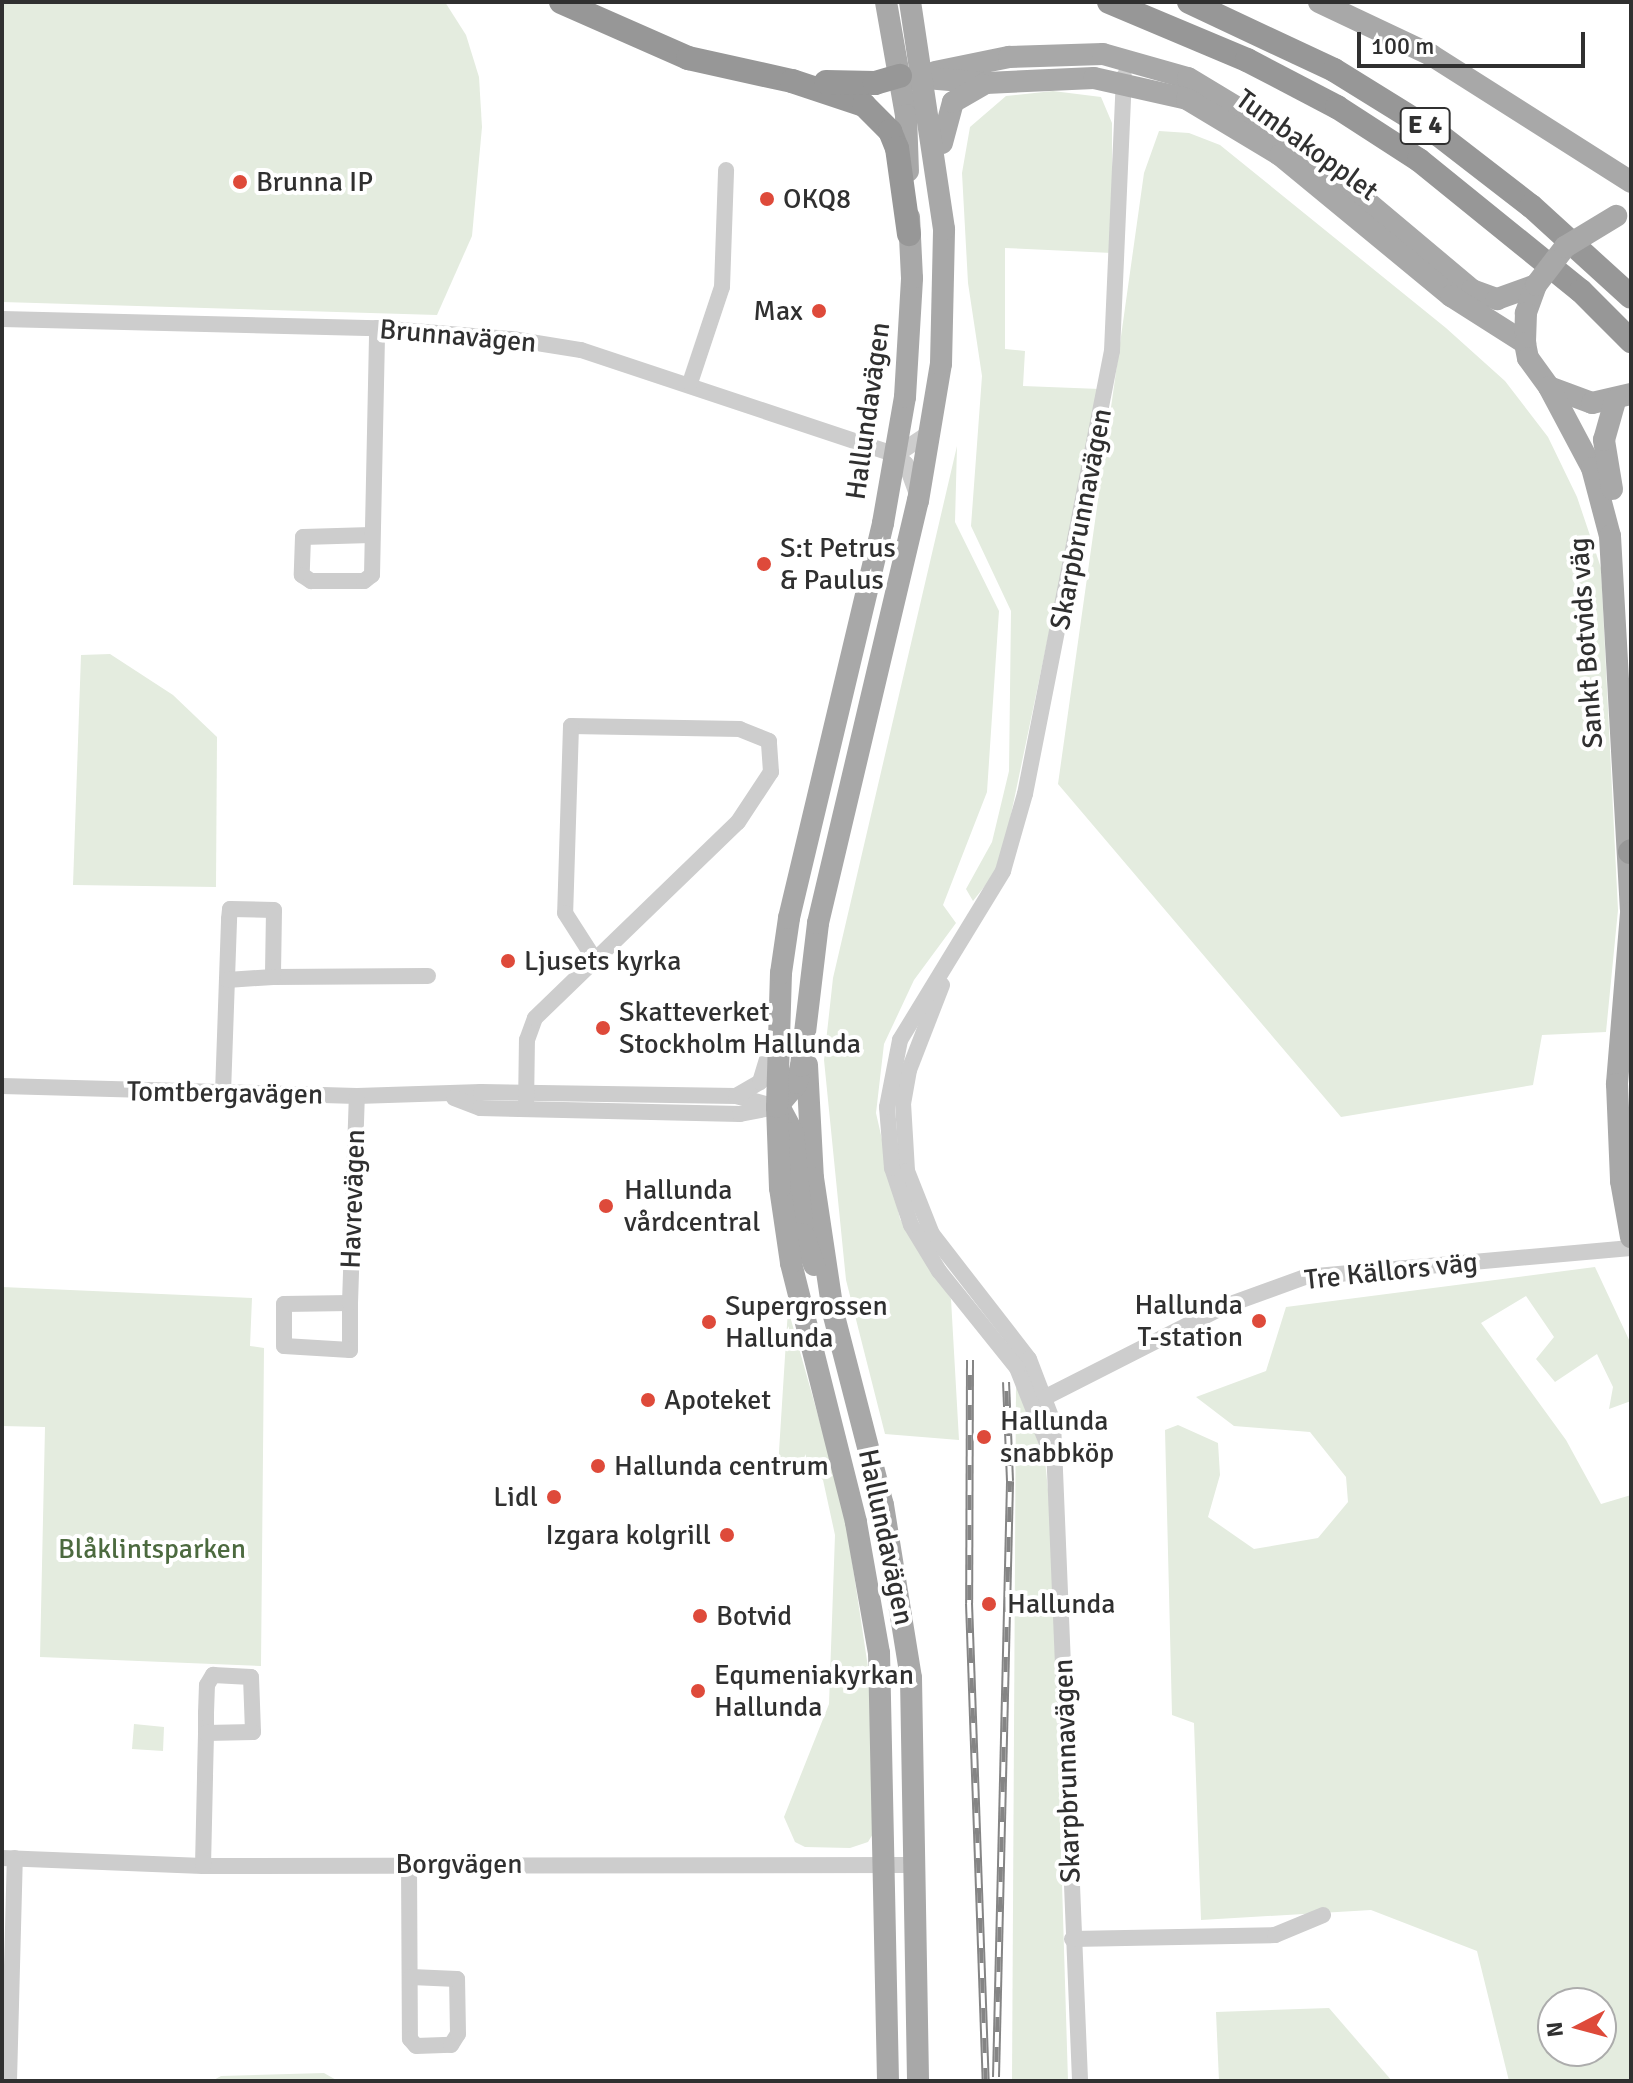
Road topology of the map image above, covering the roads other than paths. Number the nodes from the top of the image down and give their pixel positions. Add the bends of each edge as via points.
1 (561, 2) edge
2 (886, 2) edge
3 (1109, 2) edge
4 (1189, 2) edge
5 (1319, 2) edge
6 (911, 5) edge
7 (918, 36) junction
8 (1009, 57) junction
9 (1125, 71) junction
10 (900, 76) junction
11 (925, 77) junction
12 (792, 81) junction
13 (986, 83) junction
14 (1579, 151) junction
15 (726, 170) dead end
16 (1631, 182) edge
17 (1626, 210) edge
18 (943, 224) junction
19 (909, 234) junction
20 (1526, 297) junction
21 (1631, 297) edge
22 (2, 319) edge
23 (377, 328) junction
24 (1631, 341) edge
25 (1525, 343) junction
26 (690, 383) junction
27 (1549, 387) junction
28 (1623, 398) edge
29 (932, 431) junction
30 (896, 455) junction
31 (918, 501) junction
32 (371, 535) junction
33 (1631, 608) edge
34 (1631, 852) edge
35 (1631, 910) edge
36 (595, 960) junction
37 (781, 973) junction
38 (428, 976) dead end
39 (273, 977) junction
40 (227, 980) junction
41 (806, 1027) junction
42 (2, 1086) edge
43 (1631, 1086) edge
44 (223, 1093) junction
45 (357, 1096) junction
46 (736, 1096) junction
47 (526, 1100) junction
48 (777, 1107) junction
49 (740, 1114) junction
50 (1621, 1126) junction
51 (780, 1188) junction
52 (1631, 1237) edge
53 (1631, 1248) edge
54 (350, 1303) junction
55 (833, 1312) junction
56 (1040, 1400) junction
57 (206, 1733) junction
58 (8, 1858) edge
59 (409, 1863) junction
60 (886, 1865) junction
61 (915, 1865) junction
62 (203, 1866) junction
63 (1323, 1915) dead end
64 (1072, 1939) junction
65 (411, 1977) junction
66 (9, 2081) edge
67 (888, 2081) edge
68 (918, 2081) edge
69 (1080, 2081) edge

1 - 12 highway via 661,49 737,72
2 - 10 main road, Hallundavägen
3 - 24 highway, E 4 via 1247,60 1337,107 1419,160 1581,291
4 - 21 highway, E 4 via 1334,70 1439,135 1531,206
5 - 14 main road via 1431,55
6 - 7 main road, Hallundavägen
7 - 8 main road, Tumbakopplet via 939,57
7 - 11 main road, Hallundavägen
8 - 9 main road, Tumbakopplet via 1103,54
8 - 11 main road, Tumbakopplet
9 - 13 main road, Tumbakopplet
9 - 20 main road, Tumbakopplet via 1188,78 1298,144 1472,290 1497,299
9 - 25 main road, Tumbakopplet via 1243,131 1313,181 1451,296
9 - 56 street, Skarpbrunnavägen via 1117,306 1104,400 1015,831 1003,871 954,958 909,1070 903,1103 907,1171 932,1234 1029,1359
10 - 11 main road, Tumbakopplet
10 - 12 highway via 875,83
10 - 19 main road, Hallundavägen
11 - 13 main road, Tumbakopplet
11 - 18 main road, Hallundavägen
12 - 19 highway via 864,105 890,131 903,170
13 - 18 main road via 959,95 944,120
14 - 16 main road
14 - 17 main road
15 - 26 street via 722,287
17 - 20 main road, bridge via 1565,247
18 - 29 main road, Hallundavägen via 944,320
19 - 30 main road, Hallundavägen via 910,340
20 - 25 main road
22 - 23 street, Brunnavägen
23 - 26 street, Brunnavägen via 567,348
23 - 32 street
25 - 27 main road, Sankt Botvids väg via 1528,358
26 - 30 street, Brunnavägen
27 - 28 main road via 1578,401
27 - 34 main road, Sankt Botvids väg via 1592,468 1610,536
28 - 33 main road, Sankt Botvids väg via 1604,456
29 - 30 street
29 - 31 main road, Hallundavägen
30 - 31 street via 911,474
30 - 37 main road, Hallundavägen via 789,918
31 - 41 main road, Hallundavägen via 818,923
32 - 32 street via 372,575 364,581 311,581 302,575 303,537
34 - 35 main road, Sankt Botvids väg
35 - 50 main road, Sankt Botvids väg via 1617,1084
36 - 36 street via 738,822 771,772 769,741 740,729 571,726 565,913
36 - 47 street via 535,1018 527,1040
37 - 46 street via 766,1069 751,1090
37 - 48 main road, Hallundavägen
38 - 39 street
39 - 40 street
39 - 40 street via 274,910 245,906 230,909
40 - 44 street
41 - 48 main road, Hallundavägen via 797,1083
41 - 55 main road, Hallundavägen via 813,1178
42 - 44 street, Tomtbergavägen
43 - 50 main road, Sankt Botvids väg
44 - 45 street, Tomtbergavägen
45 - 47 street, Tomtbergavägen
45 - 54 street, Havrevägen
46 - 47 street, Tomtbergavägen
46 - 48 street, Tomtbergavägen
47 - 49 street, Tomtbergavägen
48 - 49 street, Tomtbergavägen
48 - 51 main road, Hallundavägen
48 - 55 main road, Hallundavägen via 791,1122 803,1234
49 - 51 street via 768,1131
50 - 52 main road, Sankt Botvids väg via 1621,1181
51 - 60 main road, Hallundavägen via 791,1263 872,1596 883,1706
53 - 56 street, Tre Källors väg via 1305,1277 1225,1306
54 - 54 street, Havrevägen via 284,1304 284,1346 350,1350
55 - 61 main road, Hallundavägen via 883,1505 904,1618 914,1742
56 - 64 street, Skarpbrunnavägen via 1054,1461
57 - 57 street via 253,1732 251,1677 209,1679
57 - 62 street
58 - 62 street, Borgvägen
58 - 66 street
59 - 60 street, Borgvägen
59 - 62 street, Borgvägen
59 - 65 street
60 - 61 street, Borgvägen
60 - 67 main road, Hallundavägen
61 - 68 main road, Hallundavägen
63 - 64 street via 1275,1935
64 - 69 street, Skarpbrunnavägen
65 - 65 street via 457,1979 458,2034 451,2045 416,2046 410,2039

